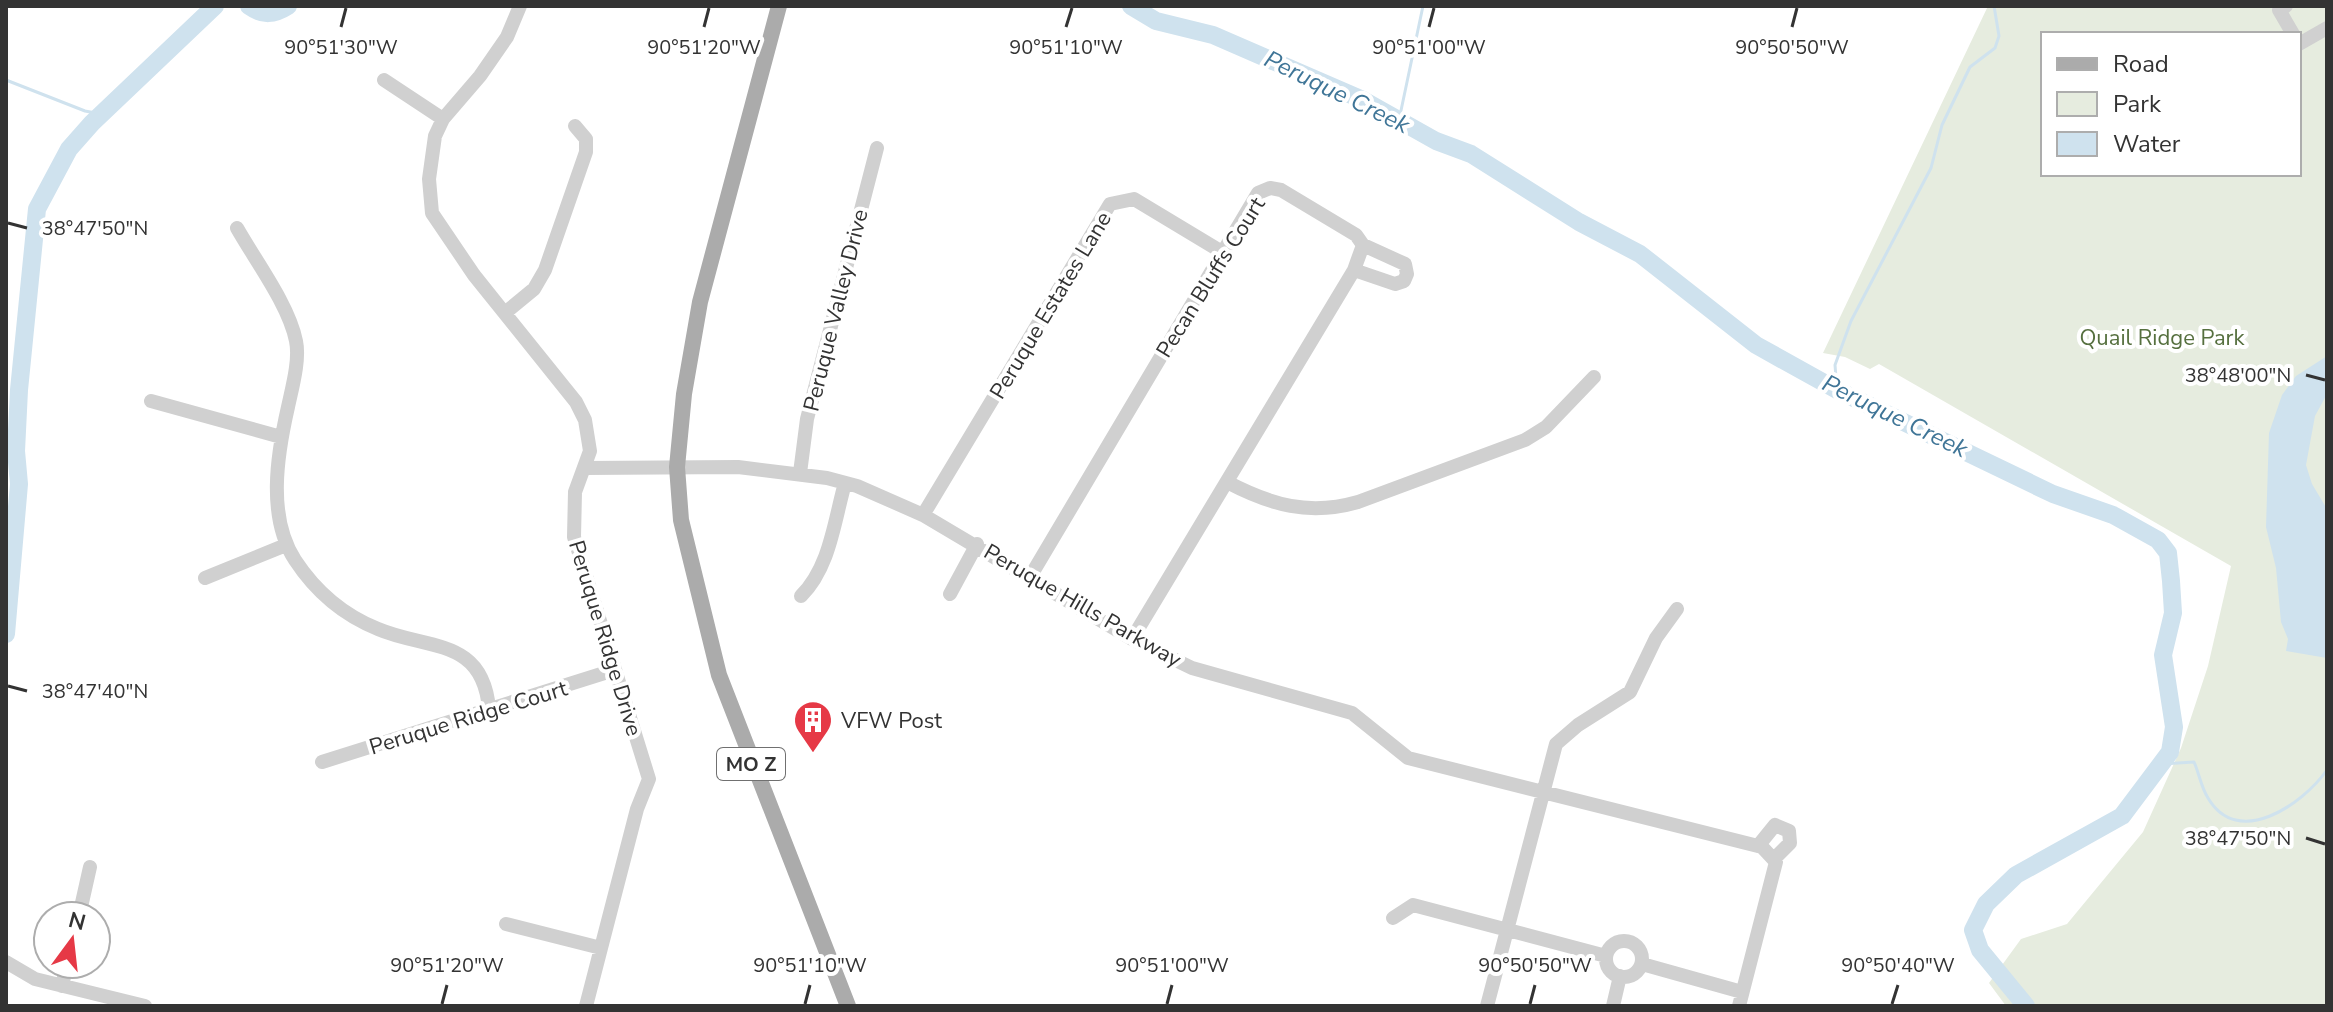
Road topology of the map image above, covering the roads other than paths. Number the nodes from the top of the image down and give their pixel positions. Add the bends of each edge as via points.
1 (520, 6) edge
2 (2286, 6) edge
3 (778, 7) edge
4 (2327, 28) edge
5 (2292, 32) edge
6 (2301, 43) edge
7 (384, 80) dead end
8 (443, 119) junction
9 (575, 126) dead end
10 (877, 148) dead end
11 (237, 228) dead end
12 (1363, 245) junction
13 (1222, 252) junction
14 (1354, 270) junction
15 (506, 312) junction
16 (1594, 377) dead end
17 (151, 401) dead end
18 (281, 437) junction
19 (677, 467) junction
20 (585, 468) junction
21 (800, 473) junction
22 (1227, 482) junction
23 (845, 483) junction
24 (923, 515) junction
25 (977, 544) junction
26 (286, 545) junction
27 (1030, 577) junction
28 (205, 578) dead end
29 (950, 594) dead end
30 (801, 596) dead end
31 (1677, 609) dead end
32 (1132, 639) junction
33 (614, 670) junction
34 (489, 709) junction
35 (322, 762) dead end
36 (1543, 792) junction
37 (90, 867) dead end
38 (83, 900) edge
39 (1393, 918) dead end
40 (506, 924) dead end
41 (1509, 929) junction
42 (601, 948) junction
43 (830, 953) junction
44 (1606, 956) junction
45 (6, 962) edge
46 (1642, 964) junction
47 (1620, 976) junction
48 (63, 980) edge
49 (62, 986) junction
50 (1740, 999) edge
51 (145, 1006) edge
52 (586, 1006) edge
53 (848, 1006) edge
54 (859, 1006) edge
55 (1487, 1006) edge
56 (1613, 1006) edge

1 - 8 street, Peruque Ridge Drive via 498,50
2 - 5 street via 2279,10
3 - 19 main road, MO Z via 700,302
4 - 6 street
7 - 8 street
8 - 15 street, Peruque Ridge Drive via 432,153 432,213
9 - 15 street via 586,139 586,152 545,270 534,289
10 - 21 street, Peruque Valley Drive via 807,419
11 - 18 street via 296,342
12 - 13 street, Pecan Bluffs Court via 1356,235 1270,188 1258,193
12 - 14 street
12 - 14 street via 1405,264 1407,274 1395,284
13 - 24 street, Peruque Estates Lane via 1134,199 1110,204
13 - 27 street, Pecan Bluffs Court
14 - 22 street
15 - 20 street, Peruque Ridge Drive via 576,402 591,437
16 - 22 street via 1546,427 1525,440 1358,502 1330,510 1300,510 1260,499
17 - 18 street
18 - 26 street via 278,504
19 - 20 street, Peruque Hills Parkway
19 - 21 street, Peruque Hills Parkway
19 - 43 main road, MO Z via 681,520 719,675
20 - 33 street, Peruque Ridge Drive via 575,492 574,537
21 - 23 street, Peruque Hills Parkway
22 - 32 street
23 - 24 street, Peruque Hills Parkway
23 - 30 street via 823,567
24 - 25 street, Peruque Hills Parkway
25 - 27 street, Peruque Hills Parkway
25 - 29 street
26 - 28 street
26 - 34 street via 322,594 342,611 402,637 449,646 473,665
27 - 32 street, Peruque Hills Parkway
31 - 36 street via 1630,692 1556,744
32 - 36 street, Peruque Hills Parkway via 1192,668 1352,713 1408,758
33 - 34 street, Peruque Ridge Court
33 - 42 street, Peruque Ridge Drive via 649,779
34 - 35 street, Peruque Ridge Court
36 - 41 street
36 - 50 street, Peruque Hills Parkway via 1768,852
37 - 38 street
39 - 41 street via 1413,905
40 - 42 street
41 - 44 street
41 - 55 street
42 - 52 street, Peruque Ridge Drive
43 - 53 main road, MO Z
43 - 54 main road, MO Z via 841,962
44 - 46 street via 1612,944 1623,940 1635,943
44 - 47 street via 1612,972
45 - 49 street via 35,979
46 - 47 street via 1629,976
46 - 50 street
47 - 56 street
48 - 49 street
49 - 51 street

